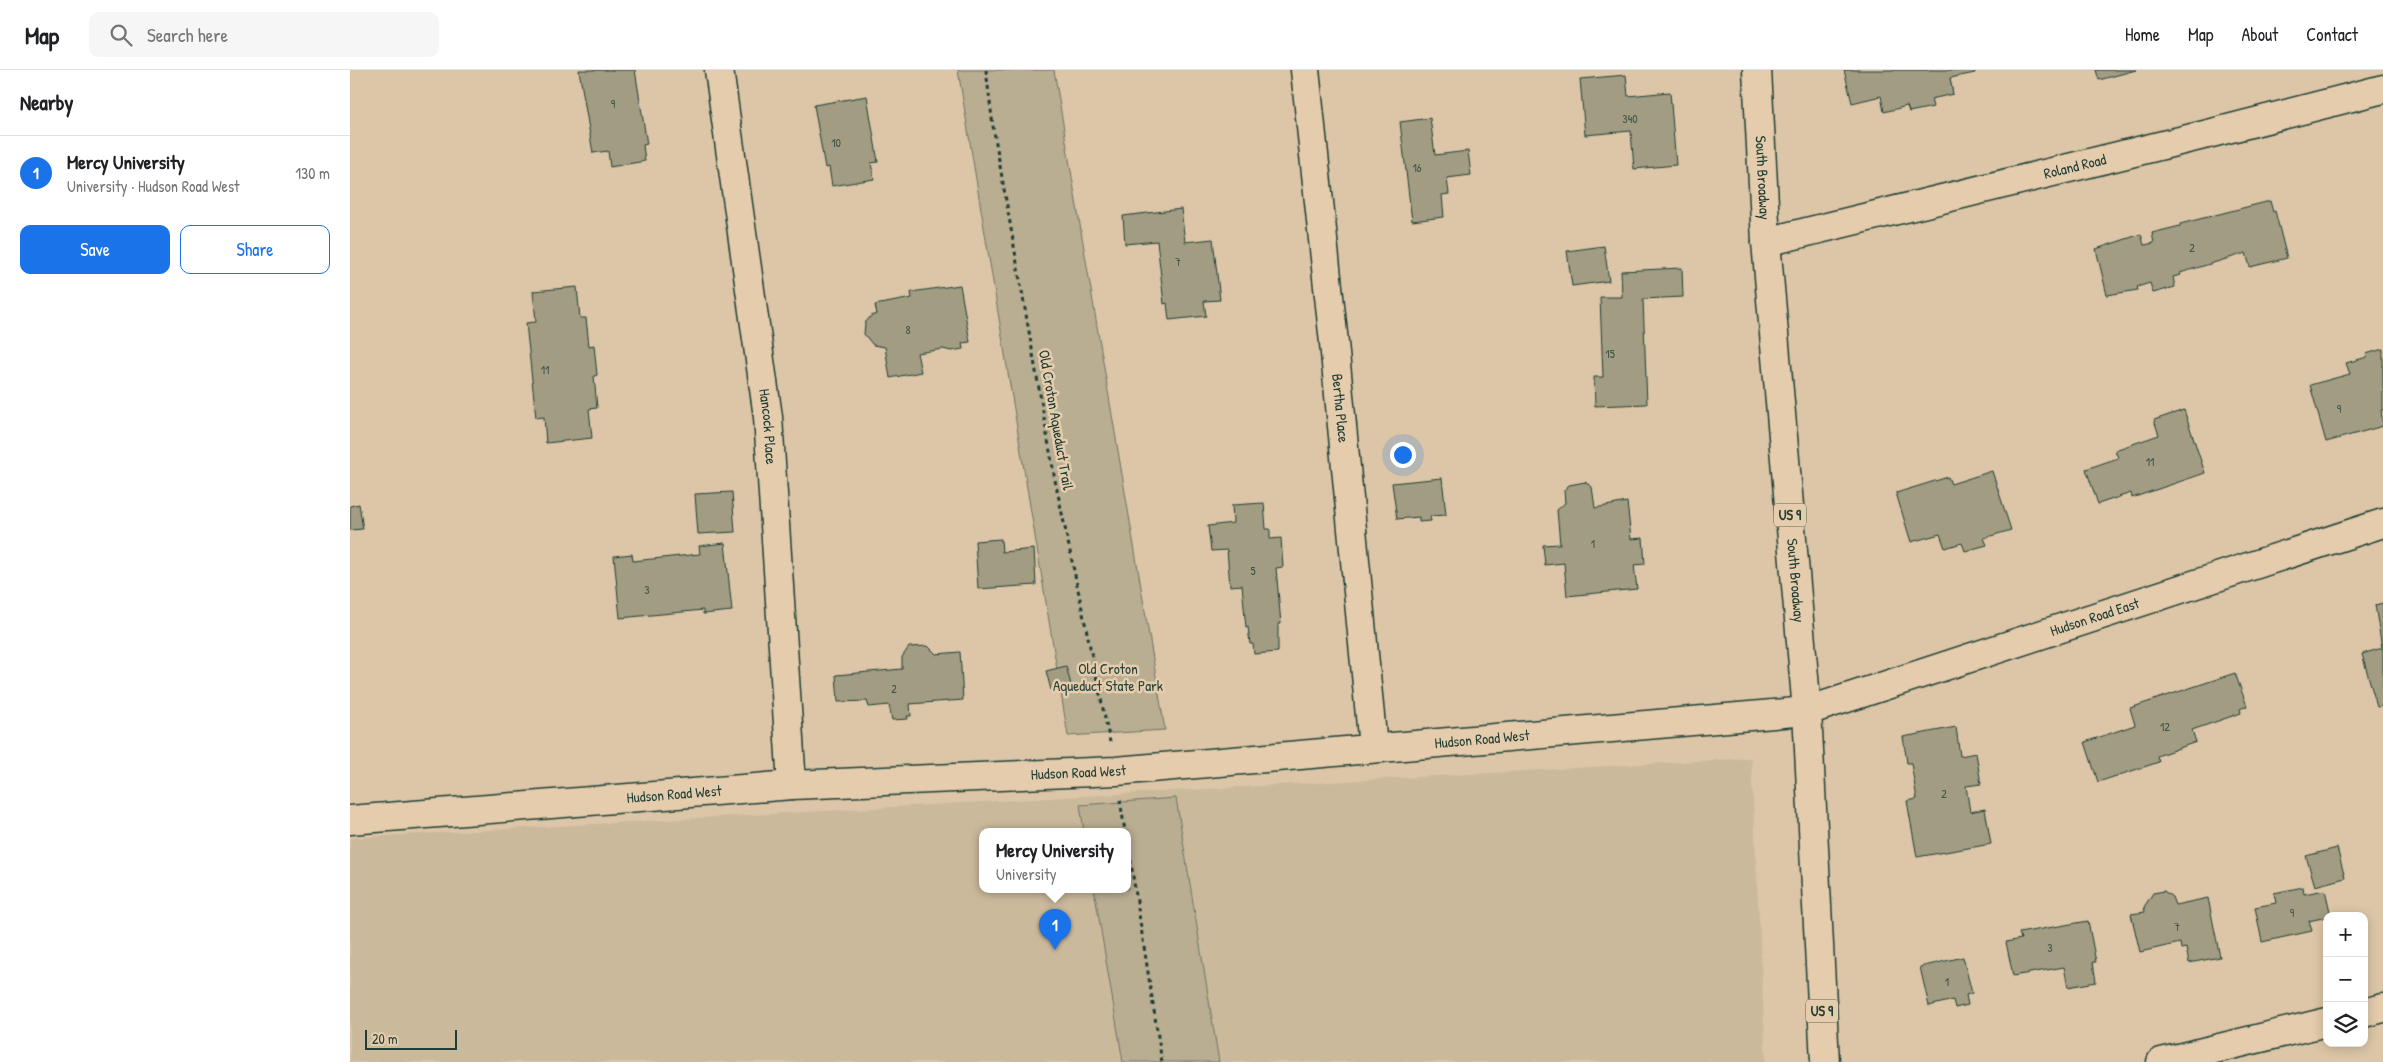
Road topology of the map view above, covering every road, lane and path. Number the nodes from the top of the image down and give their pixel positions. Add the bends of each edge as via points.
1 (718, 70) edge
2 (986, 70) edge
3 (1304, 70) edge
4 (1757, 70) edge
5 (2383, 89) edge
6 (1766, 242) junction
7 (2383, 523) edge
8 (1807, 711) junction
9 (1373, 747) junction
10 (1116, 771) junction
11 (792, 785) junction
12 (350, 820) edge
13 (1131, 863) edge
14 (2383, 1008) edge
15 (2368, 1012) edge
16 (2323, 1023) edge
17 (1162, 1062) edge
18 (1825, 1062) edge
19 (2161, 1062) edge

1 - 11 street, Hancock Place via 768,417
2 - 10 path, Old Croton Aqueduct Trail via 1055,480
3 - 9 street, Bertha Place
4 - 6 street, South Broadway / US 9
5 - 6 street, Roland Road
6 - 8 street, South Broadway / US 9
7 - 8 street, Hudson Road East
8 - 9 street, Hudson Road West
8 - 18 street, South Broadway / US 9
9 - 10 street, Hudson Road West
10 - 11 street, Hudson Road West
11 - 12 street, Hudson Road West
13 - 17 path
14 - 15 street
16 - 19 street

